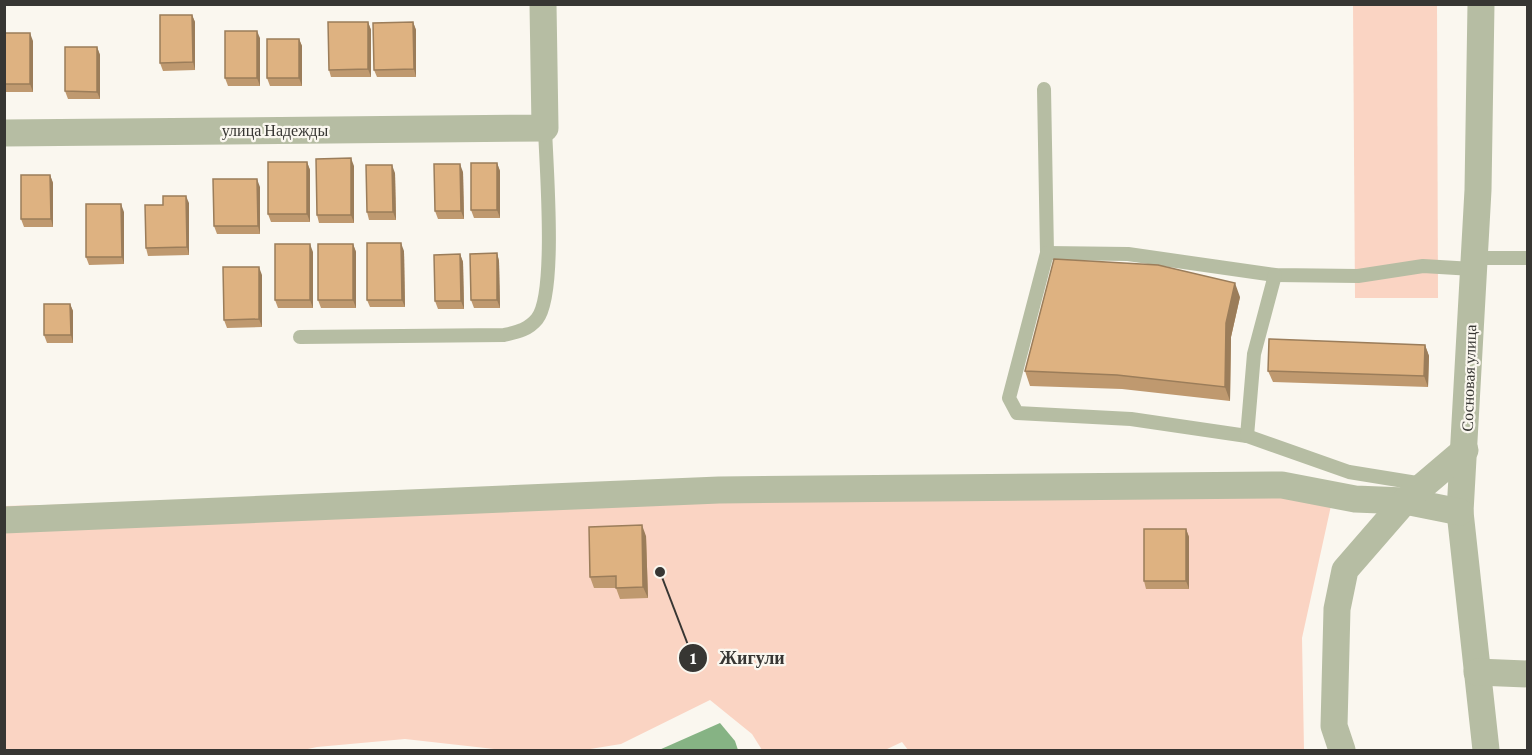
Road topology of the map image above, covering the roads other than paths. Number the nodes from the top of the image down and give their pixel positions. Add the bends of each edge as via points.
1 (543, 4) edge
2 (1481, 4) edge
3 (1044, 89) dead end
4 (545, 128) junction
5 (4, 133) edge
6 (1047, 253) junction
7 (1527, 258) edge
8 (1474, 263) junction
9 (1275, 275) junction
10 (300, 337) dead end
11 (1247, 436) junction
12 (1465, 450) junction
13 (1414, 493) junction
14 (1461, 512) junction
15 (4, 520) edge
16 (1477, 672) junction
17 (1527, 674) edge
18 (1342, 750) edge
19 (1486, 750) edge

1 - 4 street
2 - 8 street, Сосновая улица
3 - 6 lane
4 - 5 street, улица Надежды
4 - 10 lane via 547,285 545,303 537,319 524,330 504,335
6 - 9 lane via 1128,254
6 - 11 lane via 1009,398 1017,413 1131,420
7 - 8 lane
8 - 9 lane via 1358,276
8 - 12 street, Сосновая улица
9 - 11 lane via 1254,354
11 - 13 lane
12 - 13 street
12 - 14 street, Сосновая улица
13 - 14 street
13 - 15 street via 1355,499 1282,485 719,490
13 - 18 street via 1345,570 1336,609 1334,726
14 - 16 street, Сосновая улица
16 - 17 street
16 - 19 street, Сосновая улица

